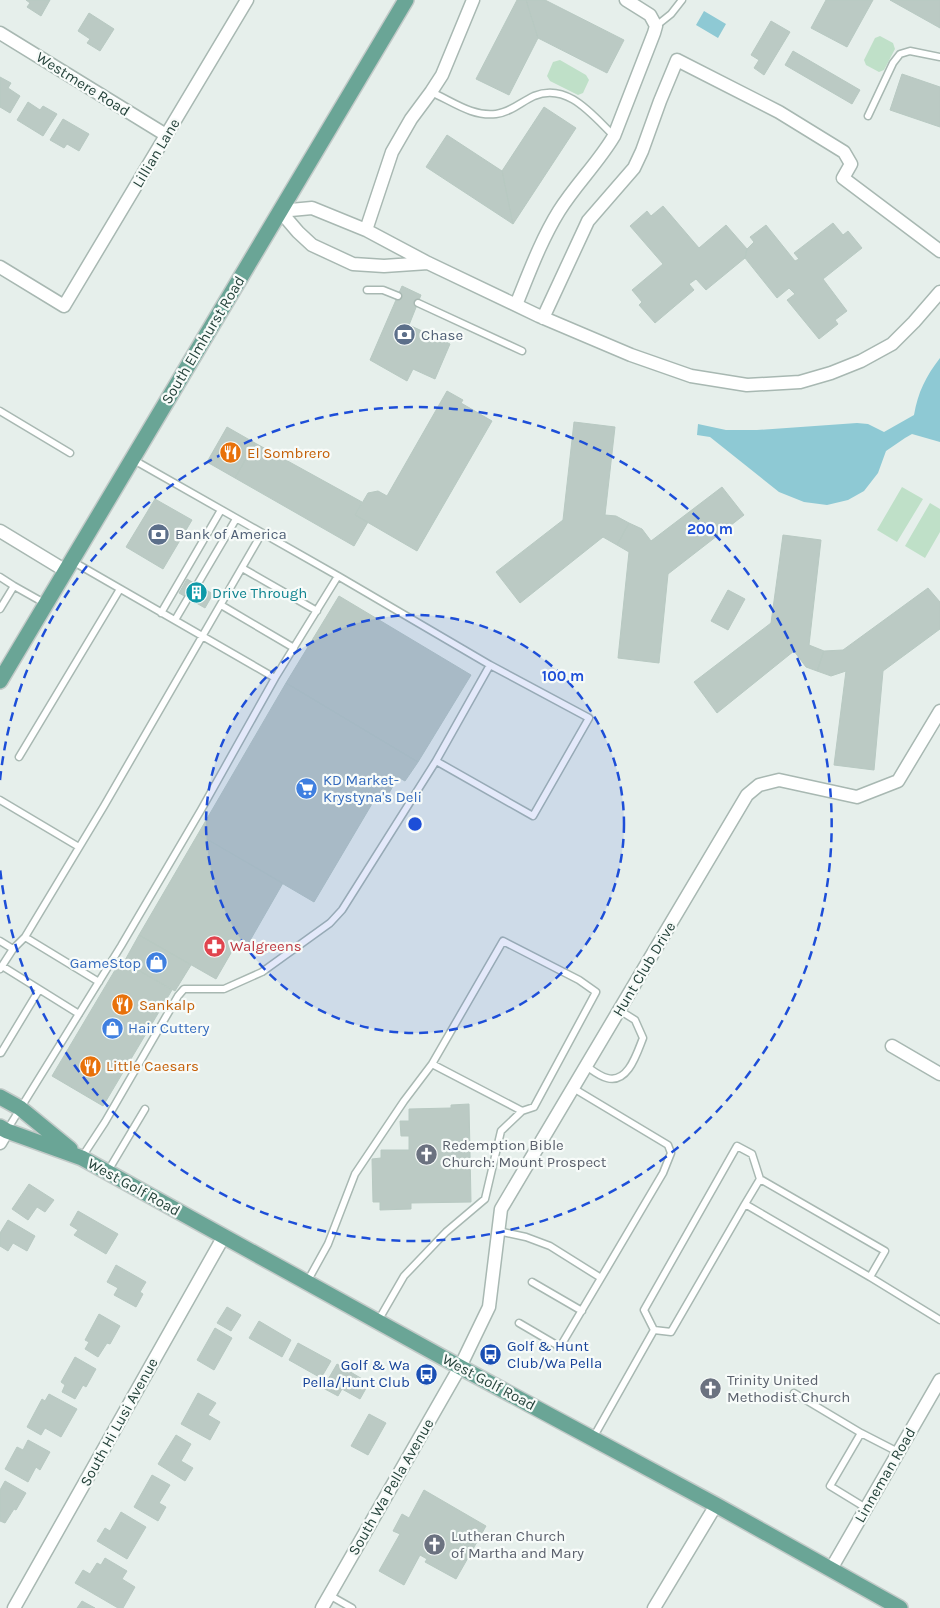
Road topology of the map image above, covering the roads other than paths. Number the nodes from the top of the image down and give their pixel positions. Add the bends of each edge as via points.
1 (247, 0) edge
2 (406, 0) edge
3 (473, 0) edge
4 (626, 0) edge
5 (682, 0) edge
6 (656, 26) junction
7 (0, 32) edge
8 (940, 57) edge
9 (431, 92) junction
10 (868, 116) dead end
11 (166, 135) junction
12 (614, 136) junction
13 (280, 211) junction
14 (366, 230) junction
15 (940, 251) edge
16 (428, 263) junction
17 (0, 267) edge
18 (367, 290) dead end
19 (940, 292) edge
20 (398, 296) dead end
21 (418, 303) dead end
22 (516, 305) junction
23 (543, 318) junction
24 (522, 351) dead end
25 (0, 411) edge
26 (70, 453) dead end
27 (132, 459) junction
28 (221, 510) junction
29 (236, 519) junction
30 (0, 531) edge
31 (262, 533) junction
32 (69, 566) junction
33 (242, 568) junction
34 (338, 576) junction
35 (0, 577) edge
36 (197, 585) dead end
37 (14, 586) junction
38 (120, 589) junction
39 (188, 598) dead end
40 (46, 604) junction
41 (220, 605) junction
42 (0, 609) edge
43 (316, 611) junction
44 (161, 613) junction
45 (174, 620) junction
46 (203, 636) junction
47 (294, 648) junction
48 (490, 665) junction
49 (275, 678) junction
50 (0, 681) edge
51 (940, 711) edge
52 (20, 757) dead end
53 (436, 761) junction
54 (0, 800) edge
55 (79, 847) junction
56 (26, 937) junction
57 (0, 941) edge
58 (13, 949) junction
59 (1, 968) edge
60 (99, 982) junction
61 (39, 990) junction
62 (620, 1010) junction
63 (79, 1014) junction
64 (892, 1046) dead end
65 (0, 1053) edge
66 (432, 1064) junction
67 (586, 1066) junction
68 (940, 1074) edge
69 (573, 1088) junction
70 (0, 1097) edge
71 (20, 1108) junction
72 (145, 1109) dead end
73 (522, 1111) junction
74 (2, 1134) edge
75 (80, 1157) junction
76 (107, 1172) junction
77 (760, 1179) junction
78 (745, 1204) junction
79 (498, 1231) junction
80 (224, 1236) junction
81 (870, 1277) junction
82 (601, 1278) junction
83 (307, 1282) junction
84 (532, 1282) dead end
85 (582, 1310) junction
86 (940, 1320) edge
87 (377, 1321) junction
88 (518, 1323) dead end
89 (654, 1330) junction
90 (460, 1367) junction
91 (940, 1380) edge
92 (794, 1392) dead end
93 (861, 1433) junction
94 (592, 1438) junction
95 (898, 1452) junction
96 (716, 1505) junction
97 (866, 1508) junction
98 (831, 1569) junction
99 (329, 1595) junction
100 (14, 1608) edge
101 (322, 1608) edge
102 (352, 1608) edge
103 (654, 1608) edge
104 (899, 1608) edge

1 - 11 street, Lillian Lane
2 - 13 main road, South Elmhurst Road
3 - 9 street via 442,75
4 - 6 street via 650,15
5 - 6 lane
6 - 12 street
7 - 11 street, Westmere Road
8 - 10 lane via 910,51 900,54
9 - 12 lane via 470,110 495,114 506,112 534,96 558,93 583,106
9 - 14 street via 411,118 392,152
11 - 17 street, Lillian Lane via 64,306
12 - 22 street via 559,210
13 - 14 street via 312,208
13 - 16 street via 312,245 354,264
13 - 27 main road, South Elmhurst Road
14 - 16 street
15 - 23 street via 843,178 851,164 844,152 779,112 676,60 634,168 588,221
16 - 22 street
18 - 20 lane via 383,290
19 - 23 street via 892,344 831,373 794,383 747,385 691,376
21 - 24 lane
22 - 23 street
25 - 26 lane
27 - 28 lane
27 - 32 main road, South Elmhurst Road
28 - 29 lane
28 - 44 lane
29 - 31 lane
29 - 36 lane
30 - 32 street
31 - 33 lane
31 - 34 lane
32 - 38 lane
32 - 40 main road, South Elmhurst Road
33 - 41 lane
33 - 43 lane
34 - 43 lane
34 - 48 lane
35 - 37 lane
37 - 40 lane
37 - 42 lane
38 - 44 lane
38 - 52 lane
39 - 45 lane
40 - 50 main road, South Elmhurst Road
41 - 46 lane
41 - 47 lane
43 - 47 lane
44 - 45 lane
45 - 46 lane
46 - 49 lane
46 - 55 lane
47 - 49 lane
48 - 53 lane
48 - 53 lane via 589,718 533,816
49 - 60 lane
51 - 62 street, Hunt Club Drive via 898,781 857,797 779,780 759,785 747,795
53 - 75 lane via 342,910 330,923 262,972 224,989 184,989 105,1122
54 - 55 lane
55 - 56 lane
56 - 58 lane
56 - 60 lane
57 - 58 lane
58 - 59 lane
59 - 61 lane
60 - 63 lane
61 - 63 lane
61 - 65 lane
62 - 67 street, Hunt Club Drive
62 - 67 lane via 635,1020 643,1038 633,1064 620,1077 612,1079
63 - 71 lane
64 - 68 street
66 - 73 lane
66 - 73 lane via 502,941 579,980 596,992 534,1107
66 - 83 lane via 355,1174 328,1244
67 - 69 street, Hunt Club Drive
69 - 79 street, Hunt Club Drive via 501,1209
69 - 82 lane via 668,1145 671,1153 663,1173
70 - 71 main road, West Golf Road
71 - 74 lane
71 - 75 main road, West Golf Road
72 - 76 lane
73 - 87 lane via 501,1131 485,1198 446,1232 404,1276
74 - 75 main road, West Golf Road
75 - 76 main road, West Golf Road
76 - 80 main road, West Golf Road
77 - 78 lane
77 - 81 lane via 885,1251
77 - 89 lane via 752,1154 737,1146 644,1310
78 - 81 lane
78 - 89 lane via 671,1332
79 - 82 lane via 550,1246
79 - 90 street, Hunt Club Drive via 490,1307
80 - 83 main road, West Golf Road
80 - 100 street, South Hi Lusi Avenue
81 - 86 lane
82 - 85 lane
83 - 87 main road, West Golf Road
84 - 85 lane
85 - 88 lane via 560,1347
87 - 90 main road, West Golf Road
89 - 94 lane
90 - 94 main road, West Golf Road
90 - 99 street, South Wa Pella Avenue
91 - 95 street, Linneman Road
92 - 93 lane
93 - 95 lane
93 - 97 lane via 830,1486
94 - 96 main road, West Golf Road
95 - 97 street, Linneman Road
96 - 98 main road, West Golf Road
96 - 103 street
97 - 98 street, Linneman Road
98 - 104 main road, West Golf Road
99 - 101 street, South Wa Pella Avenue
99 - 102 lane

